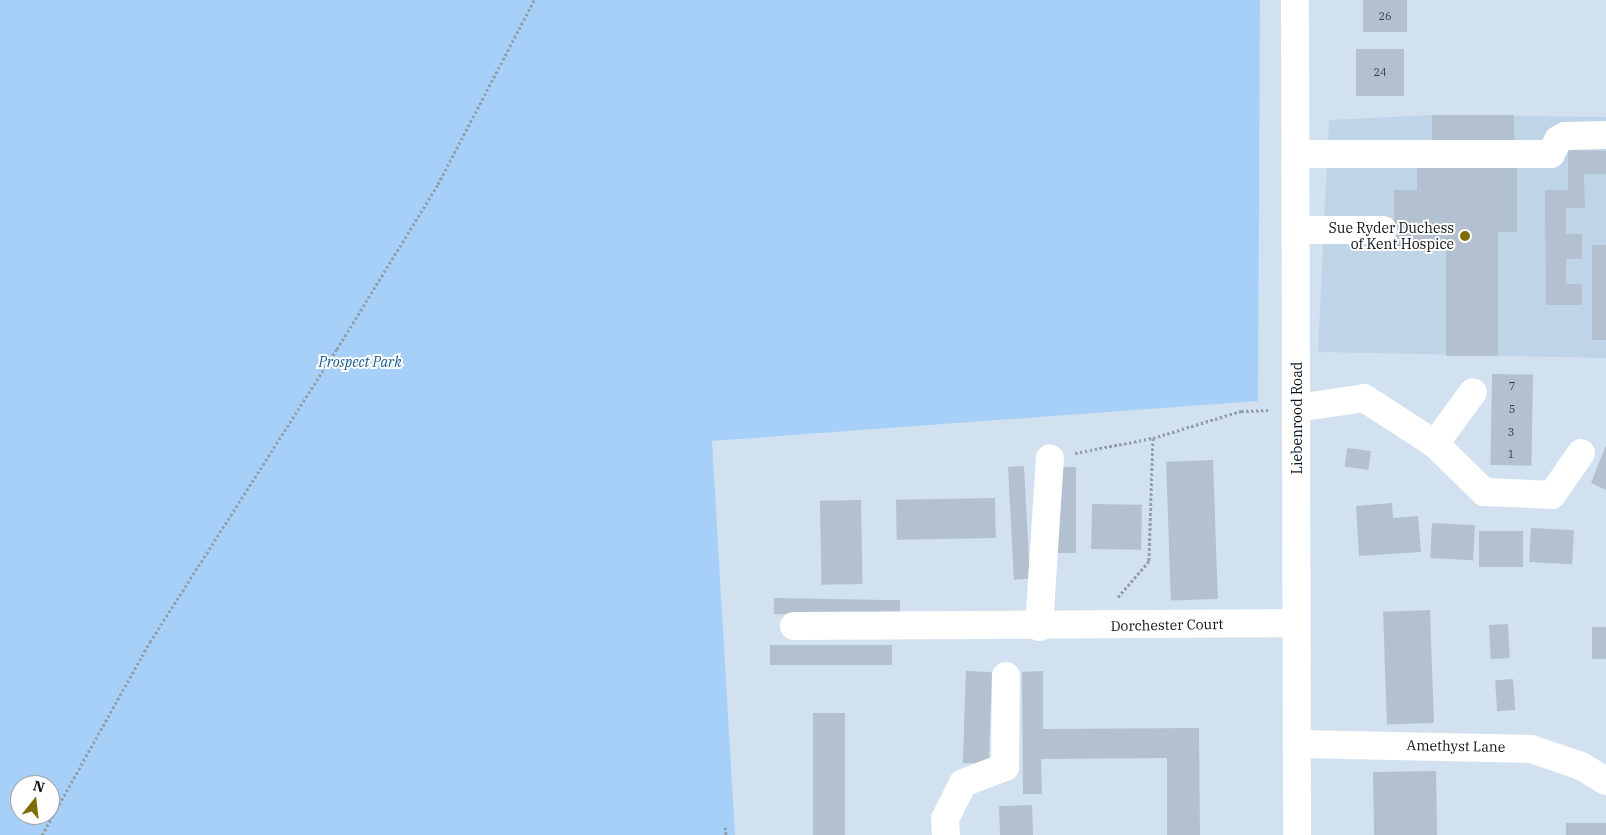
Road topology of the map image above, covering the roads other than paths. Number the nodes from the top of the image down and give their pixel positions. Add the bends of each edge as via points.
1 (1295, 0) edge
2 (1606, 135) edge
3 (1296, 154) junction
4 (1297, 230) junction
5 (1383, 230) dead end
6 (1473, 392) dead end
7 (1298, 408) junction
8 (1435, 444) junction
9 (1581, 453) dead end
10 (1050, 458) road end
11 (1294, 623) junction
12 (794, 626) dead end
13 (1039, 627) junction
14 (1006, 676) dead end
15 (1298, 744) junction
16 (1606, 781) edge
17 (946, 835) edge
18 (1297, 835) edge

1 - 3 street, Liebenrood Road
2 - 3 street via 1565,136 1558,140 1551,154
3 - 4 street, Liebenrood Road
4 - 5 street
4 - 7 street, Liebenrood Road
6 - 8 street
7 - 8 street via 1364,398
7 - 11 street, Liebenrood Road
8 - 9 street via 1484,492 1552,495
10 - 13 street
11 - 13 street, Dorchester Court
11 - 15 street, Liebenrood Road
12 - 13 street, Dorchester Court
14 - 17 street via 1005,767 963,783 945,819
15 - 16 street, Amethyst Lane via 1531,749 1581,766
15 - 18 street, Liebenrood Road

